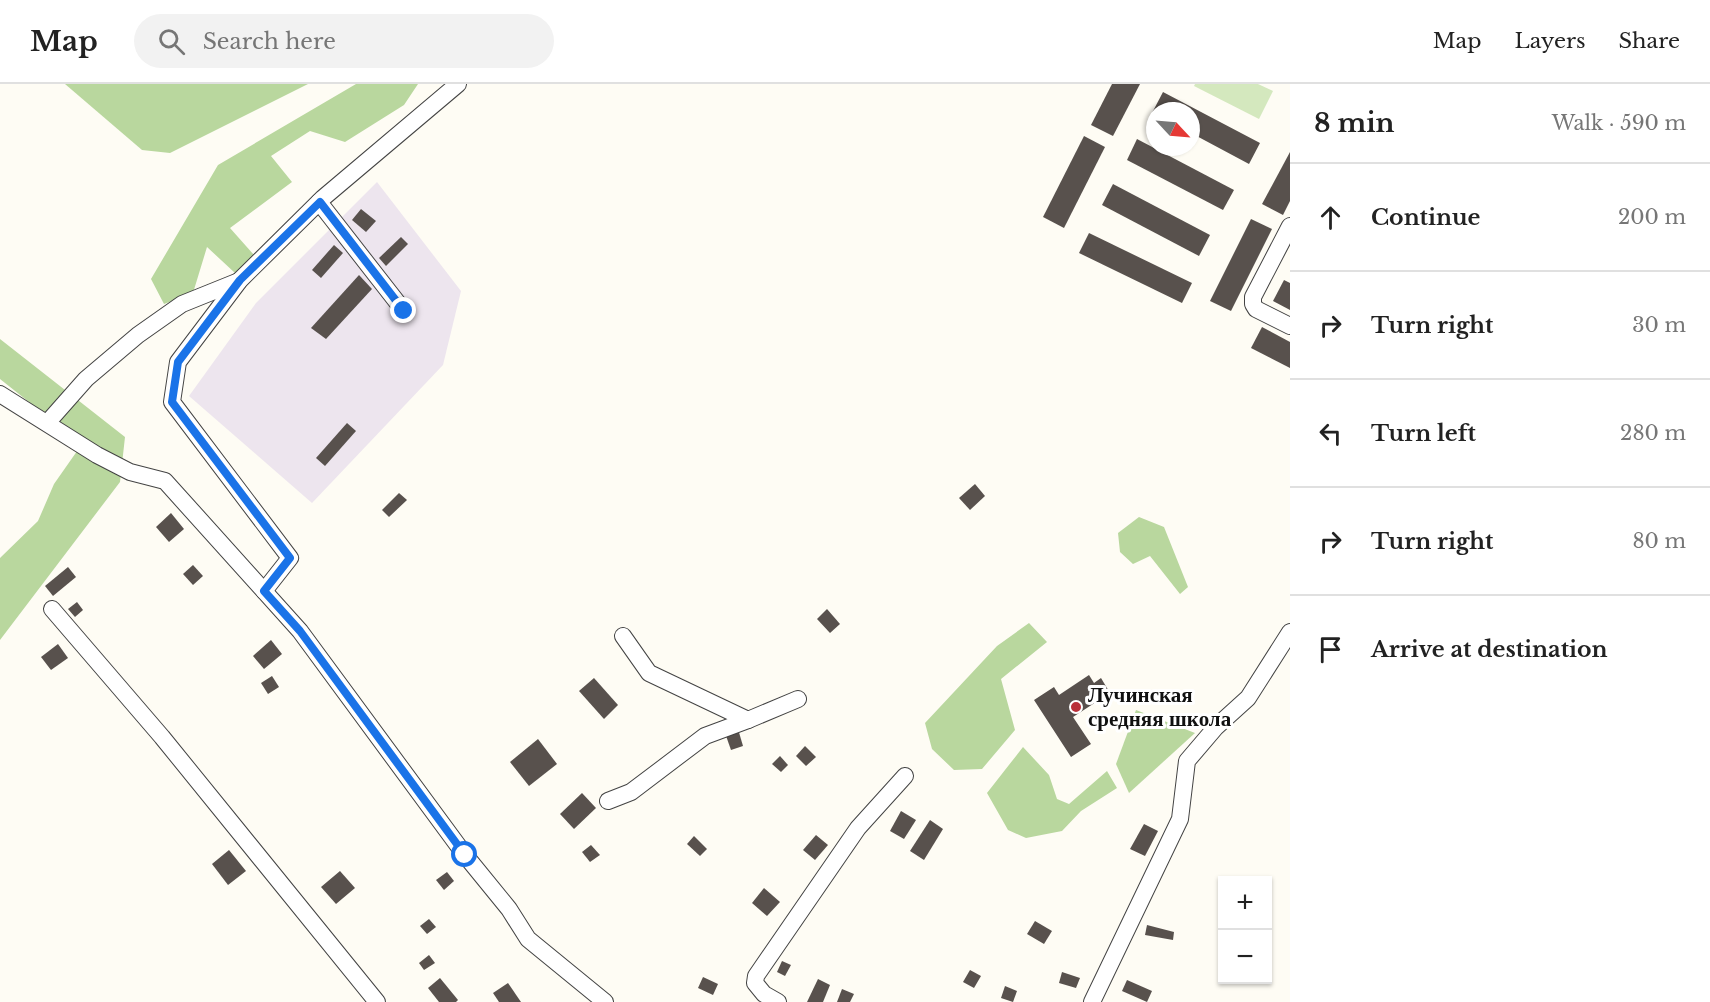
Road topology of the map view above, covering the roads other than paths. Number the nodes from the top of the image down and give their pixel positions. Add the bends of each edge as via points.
1 (458, 84) edge
2 (320, 202) junction
3 (1290, 226) edge
4 (240, 280) junction
5 (404, 311) dead end
6 (1290, 326) edge
7 (0, 394) edge
8 (48, 422) junction
9 (264, 591) junction
10 (52, 609) dead end
11 (1290, 632) edge
12 (623, 636) dead end
13 (798, 699) dead end
14 (748, 720) junction
15 (905, 776) dead end
16 (608, 801) dead end
17 (377, 1002) edge
18 (604, 1002) edge
19 (778, 1002) edge
20 (1092, 1002) edge

1 - 2 street
2 - 4 street
2 - 5 street
3 - 6 street via 1253,297 1256,309
4 - 8 street via 182,304 138,335 86,379
4 - 9 street via 178,362 172,402 290,558
7 - 8 street
8 - 9 street via 105,459 129,471 165,481
9 - 18 street via 300,631 465,855 510,909 528,939
10 - 17 street via 162,737
11 - 20 street via 1248,698 1215,727 1187,761 1180,819
12 - 14 street via 649,673
13 - 14 street
14 - 16 street via 705,736 631,792
15 - 19 street via 858,828 756,976 755,983 764,994

